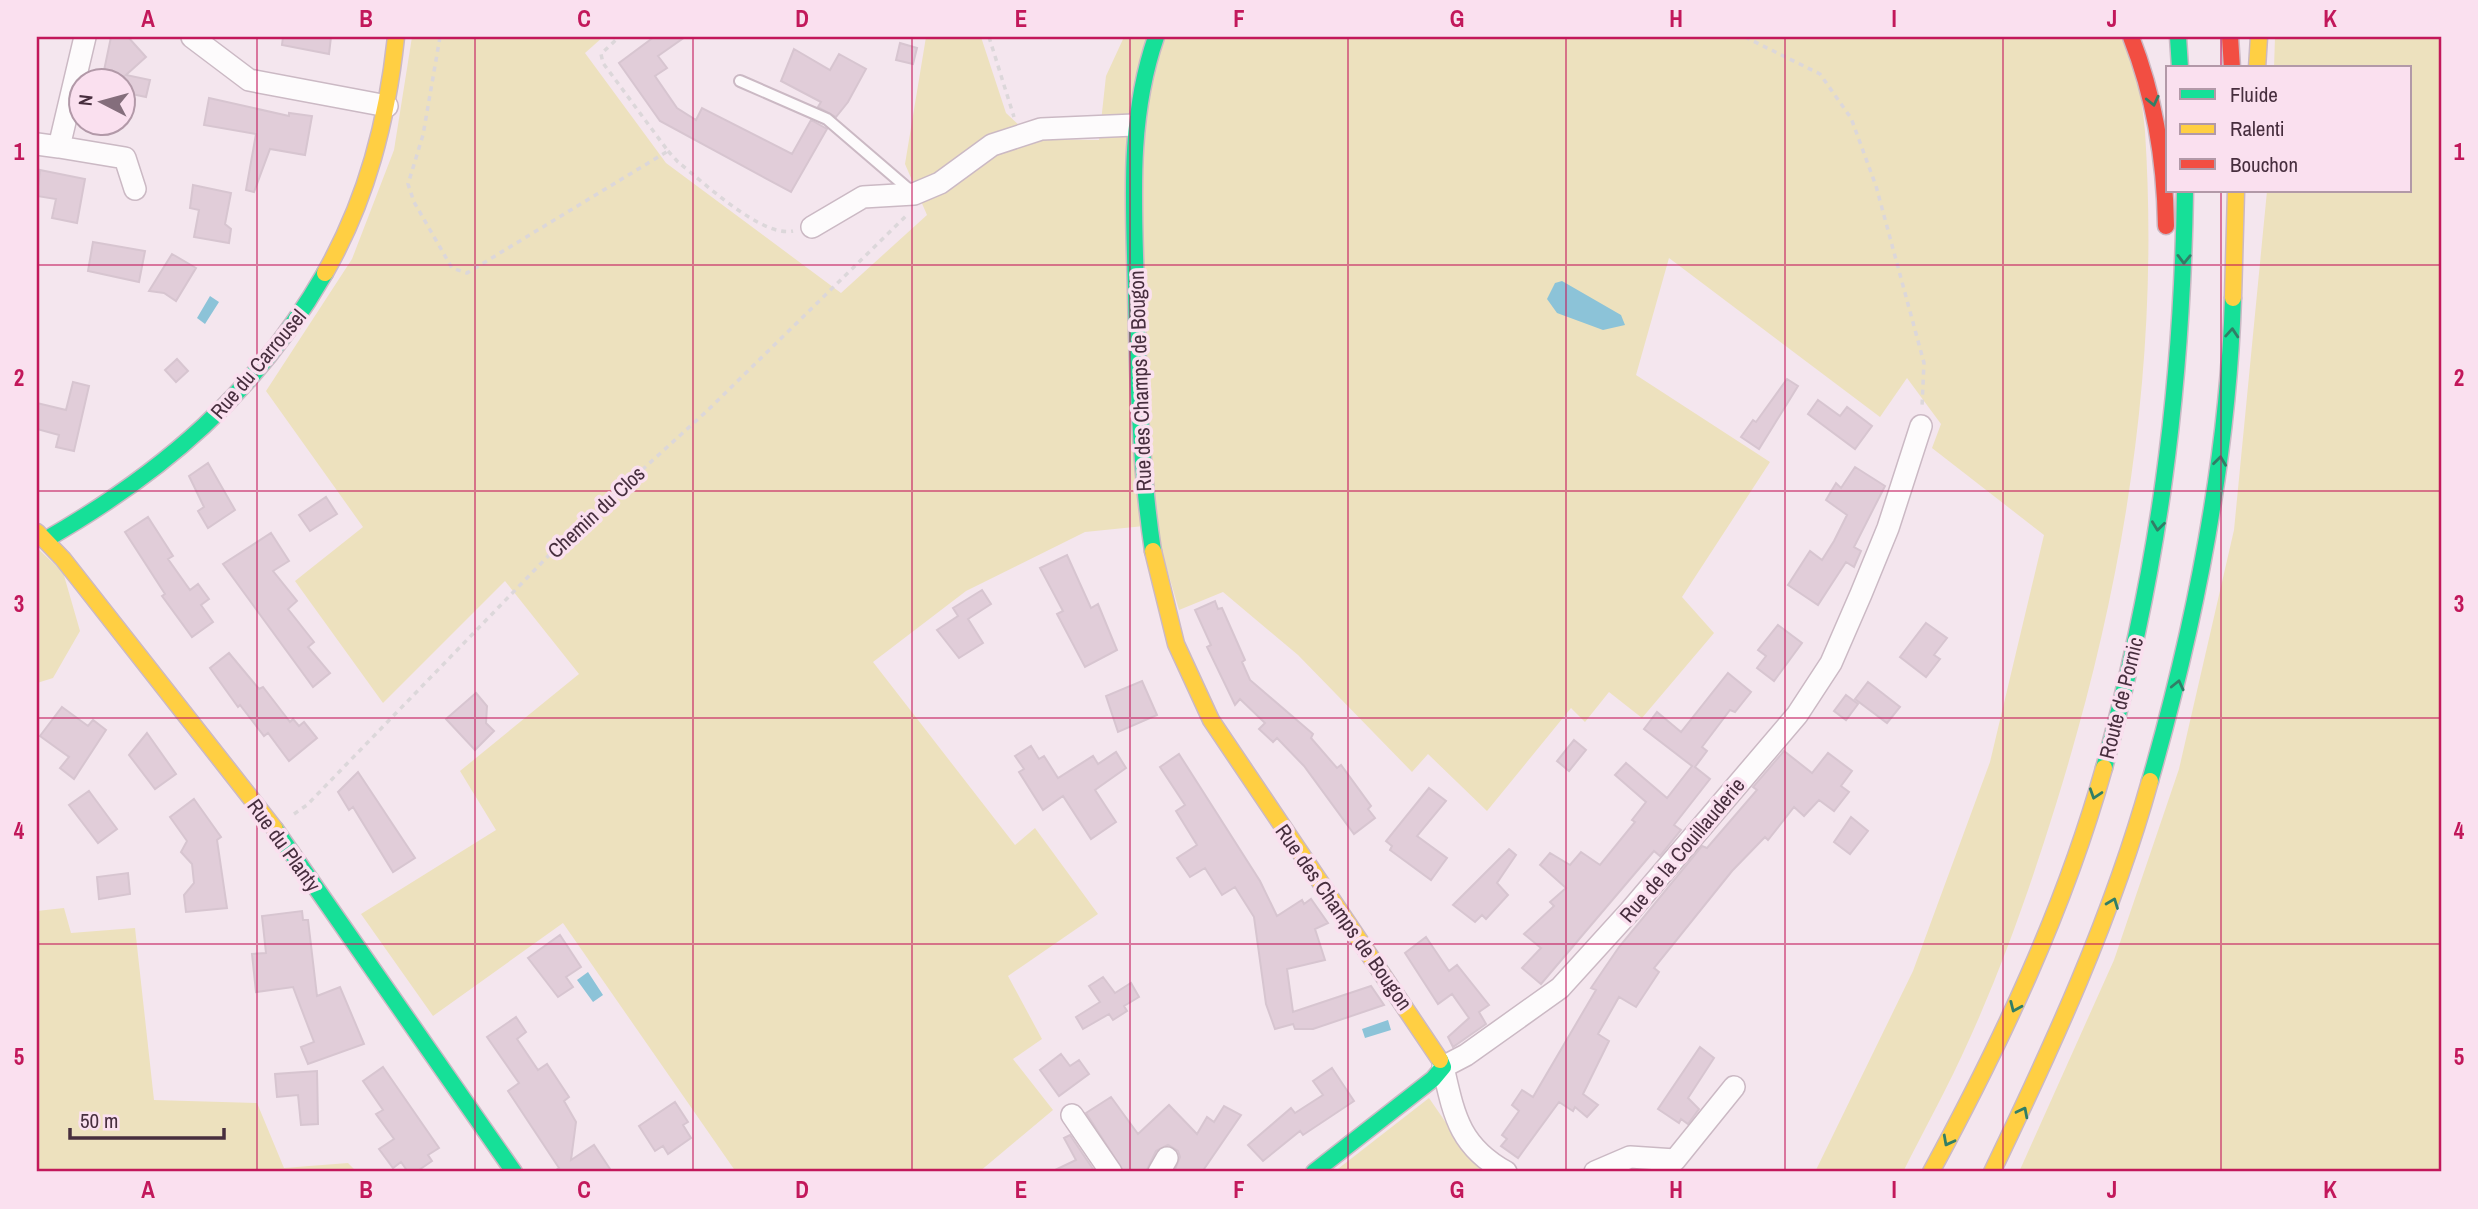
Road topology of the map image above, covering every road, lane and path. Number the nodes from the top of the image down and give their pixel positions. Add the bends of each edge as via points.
1 (85, 37) edge
2 (192, 37) edge
3 (396, 37) edge
4 (440, 37) edge
5 (619, 37) edge
6 (989, 37) edge
7 (1156, 37) edge
8 (1745, 37) edge
9 (2131, 37) edge
10 (2178, 37) edge
11 (2230, 37) edge
12 (2259, 37) edge
13 (2180, 66) edge
14 (2232, 66) edge
15 (2257, 66) edge
16 (740, 81) dead end
17 (387, 106) junction
18 (1134, 125) junction
19 (1020, 136) junction
20 (37, 144) edge
21 (59, 147) junction
22 (668, 151) junction
23 (135, 189) dead end
24 (2185, 192) edge
25 (2236, 192) edge
26 (914, 194) junction
27 (812, 227) joint
28 (2166, 241) dead end
29 (2165, 277) dead end
30 (2179, 360) junction
31 (1921, 426) joint
32 (41, 536) edge
33 (274, 828) junction
34 (1443, 1067) junction
35 (1734, 1087) dead end
36 (1072, 1115) dead end
37 (514, 1172) edge
38 (1111, 1172) edge
39 (1314, 1172) edge
40 (1506, 1172) edge
41 (1595, 1172) edge
42 (1931, 1172) edge
43 (1992, 1172) edge

1 - 21 street
2 - 17 street via 249,80
3 - 17 main road, Rue du Carrousel
4 - 22 path via 408,184 452,268 467,273
5 - 22 path via 601,54 603,63
6 - 19 path
7 - 18 main road, Rue des Champs de Bougon via 1141,77
8 - 31 path via 1820,74 1851,118 1876,186 1924,363
9 -> 28 main road via 2152,95 2162,142
10 - 13 main road
11 - 14 main road
12 - 15 main road
16 - 26 lane via 827,120
17 - 32 main road, Rue du Carrousel via 366,180 340,244 306,307 269,357 180,449 103,507
18 - 19 street via 1041,129
18 - 34 main road, Rue des Champs de Bougon via 1141,485 1176,644 1194,686 1242,769 1433,1045
19 - 26 street via 992,145 940,183
20 - 21 street
21 - 23 street via 125,158
22 - 27 path via 765,228 783,233
24 -> 30 main road, Route de Pornic
43 -> 25 main road via 2044,1069 2089,964 2134,843 2170,721 2196,607 2220,462 2235,300
26 - 27 street via 863,197
26 - 33 path, Chemin du Clos via 904,220 708,410 555,549 307,805
29 - 30 main road via 2163,324
30 -> 42 main road, Route de Pornic via 2156,541 2123,699 2102,774 2032,969
31 - 34 street, Rue de la Couillauderie via 1861,594 1831,663 1797,715 1560,988
32 - 33 main road, Rue du Planty
33 - 37 main road, Rue du Planty
34 - 39 main road, Rue de la Couillauderie
34 - 40 street via 1456,1122 1476,1150
35 - 41 street via 1675,1160 1630,1157
36 - 38 street

